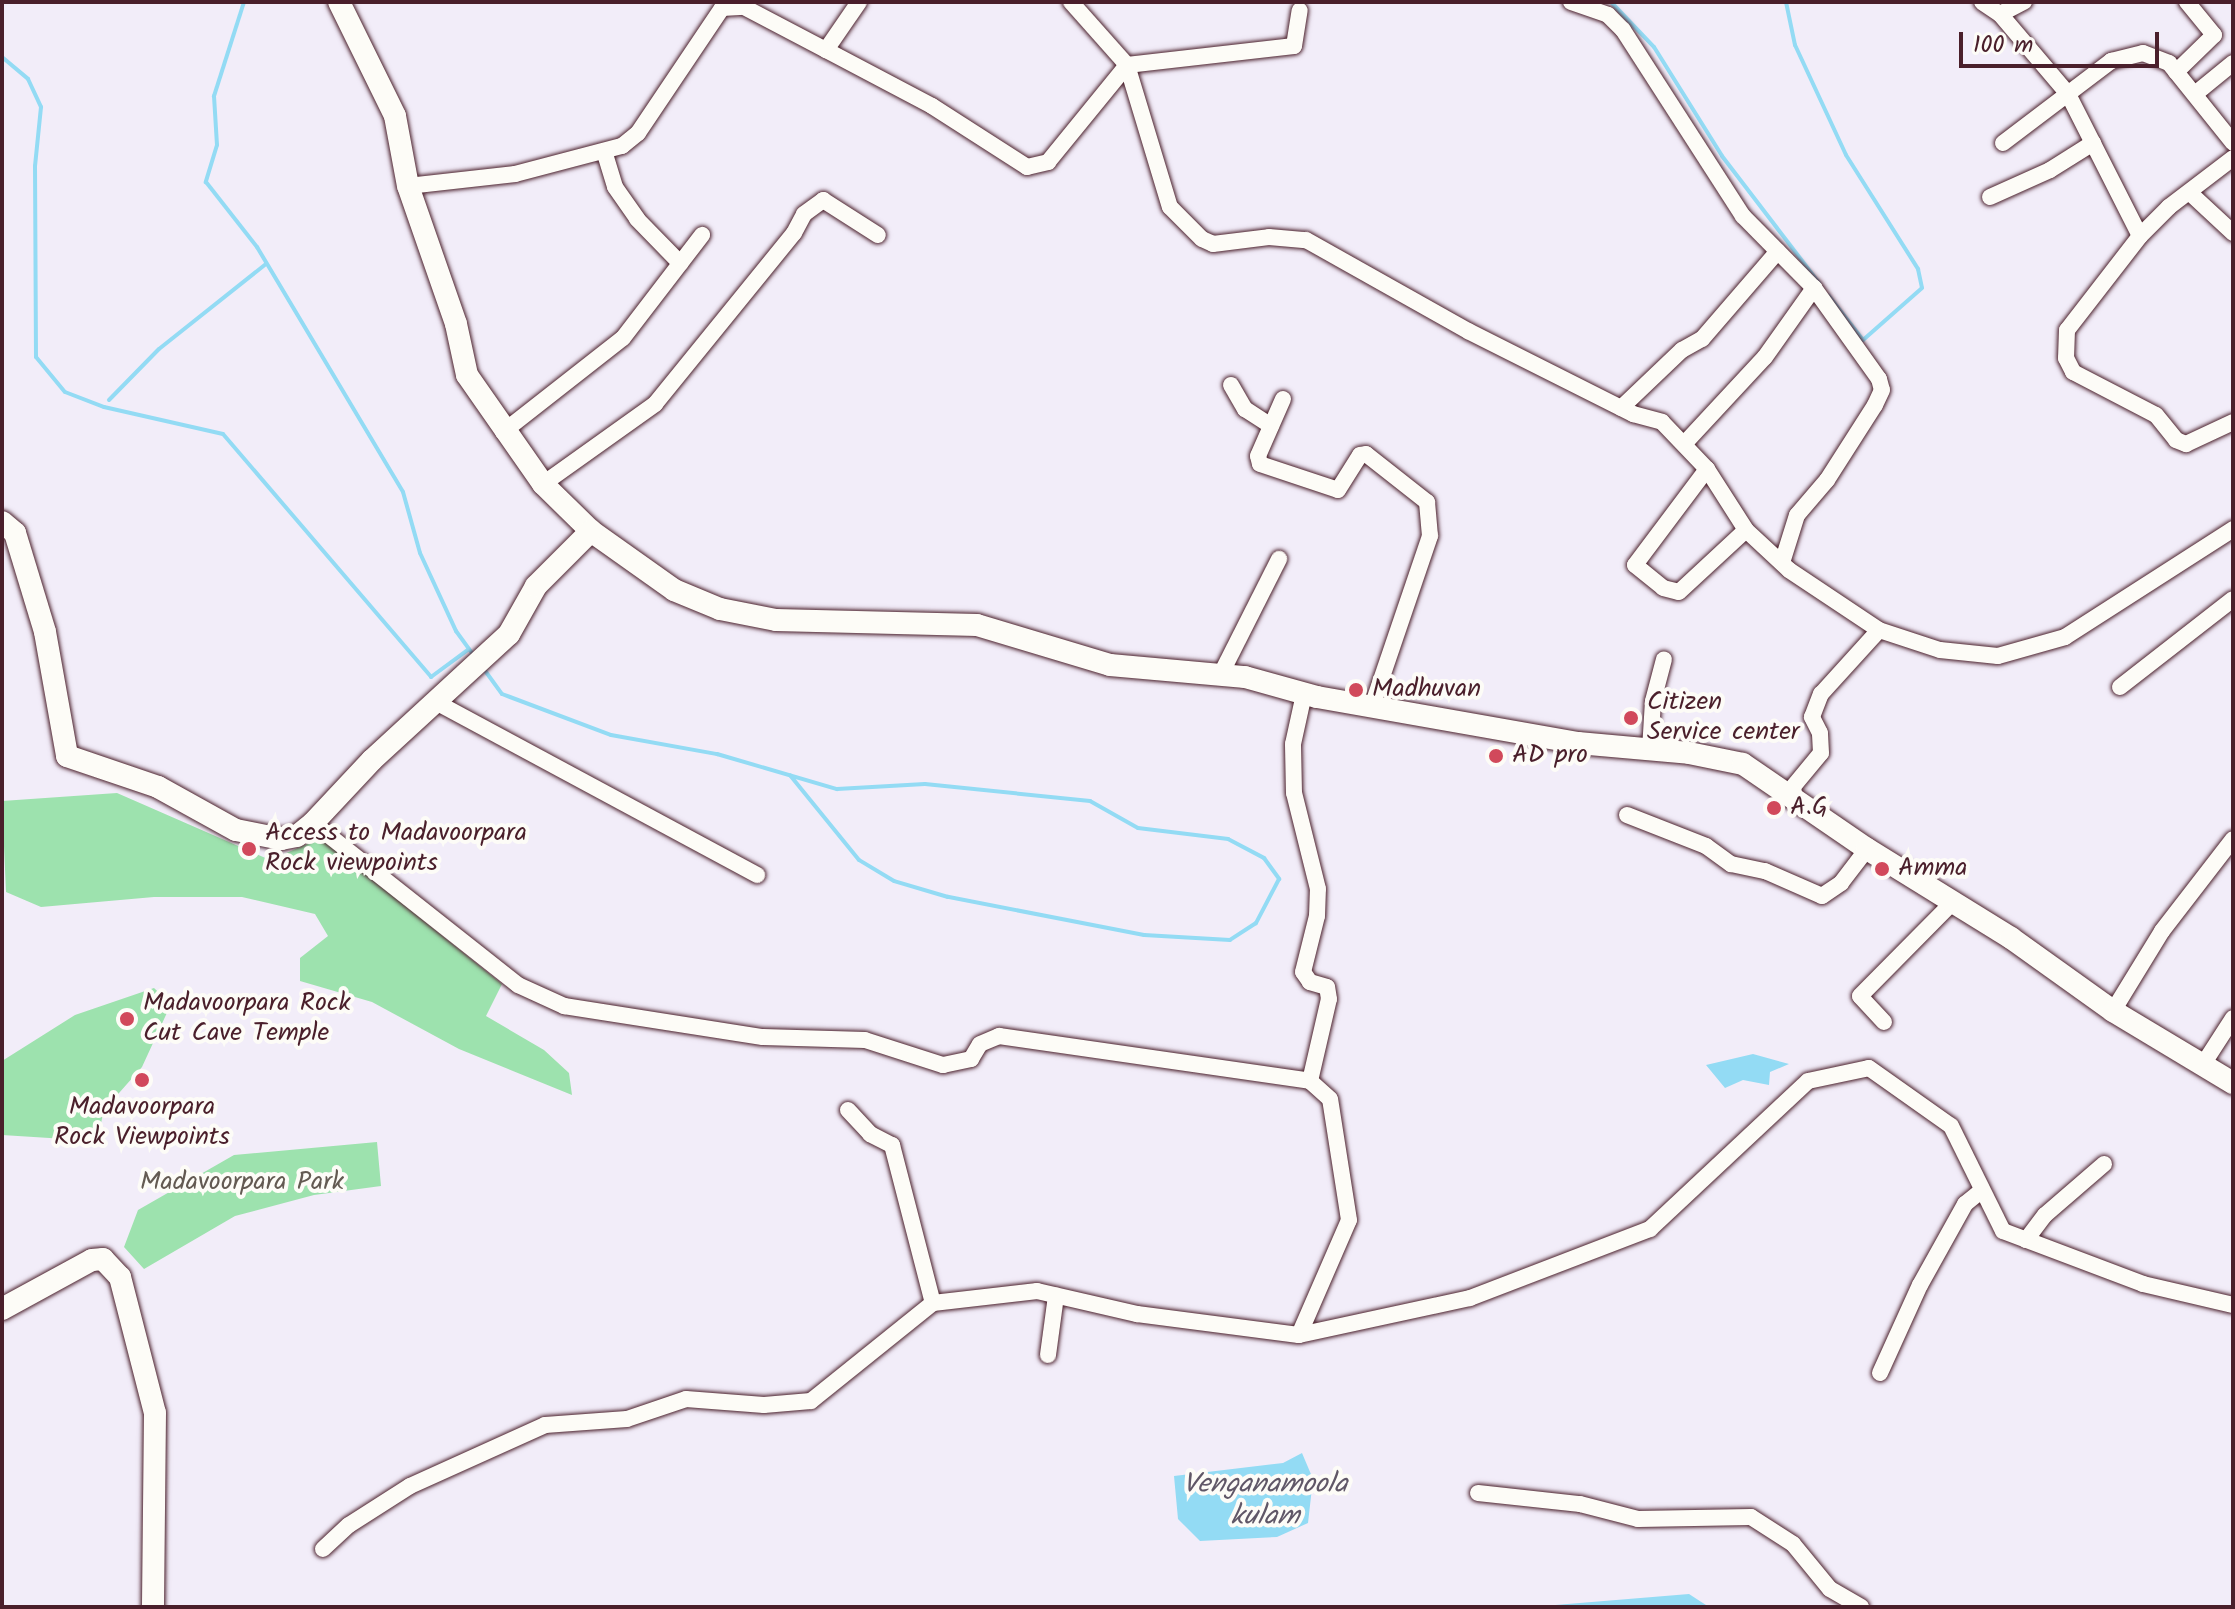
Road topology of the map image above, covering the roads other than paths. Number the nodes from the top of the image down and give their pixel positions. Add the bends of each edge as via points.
1 (339, 2) edge
2 (859, 2) edge
3 (1071, 2) edge
4 (1571, 2) edge
5 (1982, 2) edge
6 (2024, 2) edge
7 (2187, 2) edge
8 (734, 4) edge
9 (1300, 10) dead end
10 (2000, 14) junction
11 (826, 50) junction
12 (2233, 63) edge
13 (1127, 65) junction
14 (2176, 72) junction
15 (2068, 94) junction
16 (2195, 94) junction
17 (2003, 143) dead end
18 (2093, 143) junction
19 (2233, 143) edge
20 (605, 154) junction
21 (2233, 158) edge
22 (408, 186) junction
23 (2190, 193) junction
24 (1990, 197) dead end
25 (2233, 233) edge
26 (702, 235) dead end
27 (878, 235) dead end
28 (2140, 236) junction
29 (1778, 251) junction
30 (680, 263) junction
31 (1814, 288) junction
32 (1231, 385) dead end
33 (1283, 399) dead end
34 (1621, 408) junction
35 (2233, 422) edge
36 (1271, 426) junction
37 (503, 432) junction
38 (1685, 443) junction
39 (1707, 469) junction
40 (543, 484) junction
41 (2, 522) edge
42 (2233, 529) edge
43 (1746, 530) junction
44 (591, 531) junction
45 (1279, 559) dead end
46 (1782, 563) junction
47 (2233, 599) edge
48 (1879, 630) junction
49 (1664, 659) dead end
50 (1221, 674) junction
51 (2120, 687) dead end
52 (1304, 694) junction
53 (434, 701) junction
54 (1372, 706) junction
55 (1650, 750) junction
56 (1787, 794) junction
57 (1627, 815) dead end
58 (313, 823) junction
59 (2233, 839) edge
60 (1867, 849) junction
61 (757, 875) dead end
62 (1953, 902) junction
63 (2113, 1011) junction
64 (2233, 1018) edge
65 (1884, 1022) dead end
66 (2202, 1066) junction
67 (1310, 1081) junction
68 (2233, 1083) edge
69 (848, 1110) dead end
70 (2104, 1164) dead end
71 (1982, 1190) junction
72 (2026, 1240) junction
73 (1056, 1296) junction
74 (933, 1303) junction
75 (2233, 1305) edge
76 (2, 1309) edge
77 (1299, 1335) junction
78 (1048, 1355) dead end
79 (1880, 1373) dead end
80 (1478, 1493) dead end
81 (323, 1549) dead end
82 (153, 1607) edge
83 (1861, 1607) edge

1 - 22 main road via 395,116
2 - 11 street
3 - 13 street
4 - 29 street via 1608,15 1623,30 1743,216
5 - 10 street
6 - 10 street
7 - 14 street via 2214,35
8 - 11 street
8 - 20 street via 722,8 638,133
9 - 13 street via 1294,46
10 - 15 street
11 - 13 street via 932,106 1027,167 1048,162
12 - 16 street
13 - 34 street via 1170,207 1202,239 1213,244 1269,237 1306,240 1468,331
14 - 15 street via 2155,55 2129,54
14 - 16 street
15 - 17 street
15 - 18 street
16 - 19 street
18 - 24 street
18 - 28 street
20 - 22 street via 515,174
20 - 30 street via 615,187 637,219
21 - 23 street
22 - 37 main road via 456,324 467,375
23 - 25 street
23 - 28 street
26 - 30 street
27 - 40 street via 823,200 804,214 655,404
28 - 35 street via 2067,330 2066,358 2073,372 2156,415 2176,440 2186,444
29 - 31 street
29 - 34 street via 1702,339 1682,350
30 - 37 street via 623,338
31 - 38 street via 1765,357
31 - 46 street via 1882,390 1827,480 1797,515
32 - 36 street via 1245,409
33 - 36 street
34 - 38 street via 1662,422
36 - 54 street via 1258,456 1263,466 1338,490 1360,455 1366,454 1427,502 1430,536
37 - 40 main road
38 - 39 street
39 - 43 street
39 - 43 street via 1635,565 1663,588 1679,592
40 - 44 main road
41 - 58 main road via 15,533 45,632 67,756 158,787 256,838 297,836
42 - 48 street via 2065,637 1998,656 1940,650
43 - 46 street
44 - 50 main road via 674,590 720,609 776,620 977,625 1110,665
44 - 53 main road via 536,586 509,634
45 - 50 street
46 - 48 street
47 - 51 street
48 - 56 street via 1821,694 1812,717 1821,753
49 - 55 street via 1653,701
50 - 52 main road
52 - 54 main road
52 - 67 street via 1293,744 1294,793 1318,889 1303,972 1310,982 1327,987 1329,999
53 - 58 main road
53 - 61 street
54 - 55 main road via 1578,743
55 - 56 main road via 1743,764
56 - 60 main road
57 - 60 street via 1706,846 1731,864 1765,871 1822,896 1841,883
58 - 67 street via 518,985 564,1006 763,1037 865,1040 943,1065 971,1059 980,1044 999,1036
59 - 63 street via 2162,931
60 - 62 main road
62 - 63 main road
62 - 65 street via 1860,996
63 - 66 main road
64 - 66 street
66 - 68 main road
67 - 77 street via 1330,1099 1349,1220
69 - 74 street via 870,1134 892,1145
70 - 72 street via 2045,1215
71 - 72 street via 2003,1231
71 - 77 street via 1951,1126 1869,1068 1808,1081 1650,1229 1470,1298
71 - 79 street via 1965,1204
72 - 75 street via 2143,1284
73 - 74 street via 1037,1291
73 - 77 street via 1137,1314
73 - 78 street
74 - 81 street via 811,1401 764,1405 686,1399 627,1419 545,1425 410,1486 349,1525
76 - 82 main road via 92,1260 103,1259 120,1277 155,1413
80 - 83 street via 1580,1504 1638,1519 1751,1517 1793,1544 1830,1589

